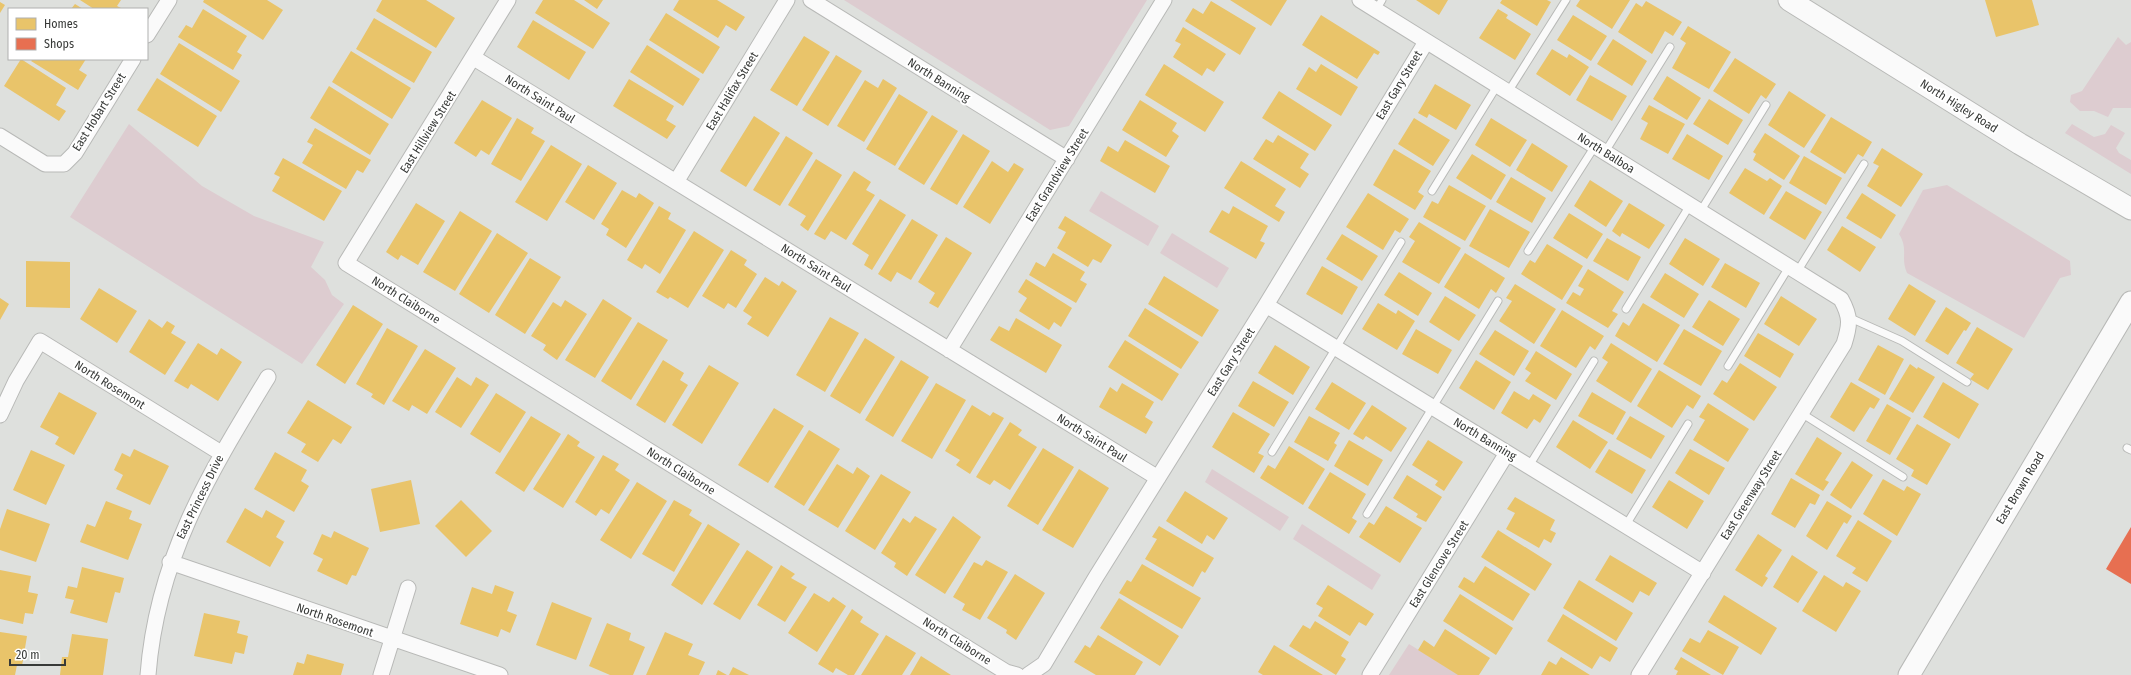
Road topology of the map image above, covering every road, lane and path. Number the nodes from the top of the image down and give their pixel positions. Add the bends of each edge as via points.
1 (169, 0) edge
2 (508, 0) edge
3 (788, 0) edge
4 (811, 0) edge
5 (1164, 0) edge
6 (1360, 0) edge
7 (1566, 0) edge
8 (1789, 0) edge
9 (1379, 5) edge
10 (148, 33) edge
11 (1426, 42) junction
12 (1670, 47) dead end
13 (474, 58) junction
14 (131, 60) edge
15 (1502, 89) junction
16 (1766, 105) dead end
17 (0, 136) edge
18 (1600, 149) junction
19 (1067, 159) junction
20 (1864, 164) dead end
21 (676, 182) junction
22 (1432, 191) dead end
23 (1695, 208) junction
24 (2131, 209) edge
25 (1402, 242) dead end
26 (1528, 251) dead end
27 (346, 263) joint
28 (1793, 270) junction
29 (1498, 301) dead end
30 (2131, 302) edge
31 (1266, 305) junction
32 (1626, 309) dead end
33 (1848, 314) junction
34 (1338, 349) junction
35 (949, 350) junction
36 (1594, 361) dead end
37 (1728, 366) dead end
38 (268, 377) dead end
39 (1967, 382) dead end
40 (1434, 408) junction
41 (1801, 413) junction
42 (0, 415) edge
43 (1688, 424) dead end
44 (1272, 452) dead end
45 (221, 453) junction
46 (1507, 453) junction
47 (1529, 466) junction
48 (1903, 477) dead end
49 (1158, 478) junction
50 (1367, 514) dead end
51 (1626, 525) junction
52 (170, 562) junction
53 (1704, 573) junction
54 (408, 588) dead end
55 (392, 639) junction
56 (148, 675) edge
57 (381, 675) edge
58 (500, 675) edge
59 (1017, 675) edge
60 (1028, 675) edge
61 (1370, 675) edge
62 (1639, 675) edge
63 (1909, 675) edge

1 - 10 street
2 - 13 street, East Hillview Street
3 - 21 street, East Halifax Street
4 - 19 street, North Banning
5 - 19 street, East Grandview Street
6 - 9 street, North Balboa
7 - 15 lane
8 - 24 main road, North Higley Road via 2020,144
9 - 11 street, North Balboa
11 - 15 street, North Balboa
11 - 31 street, East Gary Street
12 - 18 lane
13 - 21 street, North Saint Paul
13 - 27 street, East Hillview Street
14 - 17 street, East Hobart Street via 75,153 64,164 45,164
15 - 18 street, North Balboa
15 - 22 lane
16 - 23 lane
18 - 23 street, North Balboa
18 - 26 lane
19 - 35 street, East Grandview Street
20 - 28 lane
21 - 35 street, North Saint Paul
23 - 28 street, North Balboa
23 - 32 lane
25 - 34 lane
27 - 59 street, North Claiborne via 1006,672
28 - 33 street, North Balboa via 1841,299
28 - 37 lane
29 - 40 lane
30 - 63 main road, East Brown Road
31 - 34 street, North Banning
31 - 49 street, East Gary Street
33 - 39 lane via 1902,342
33 - 41 street, East Greenway Street via 1849,326 1844,344
34 - 40 street, North Banning
34 - 44 lane
35 - 49 street, North Saint Paul
36 - 47 lane
38 - 45 street, East Princess Drive
40 - 46 street, North Banning
40 - 50 lane
41 - 48 lane
41 - 53 street, East Greenway Street
42 - 45 street, North Rosemont via 16,381 40,341
43 - 51 lane
45 - 52 street, East Princess Drive via 191,511
46 - 47 street, North Banning
46 - 61 street, East Glencove Street
47 - 51 street, North Banning
49 - 60 street, East Gary Street via 1044,664
51 - 53 street, North Banning
52 - 55 street, North Rosemont
52 - 56 street, East Princess Drive via 157,614
53 - 62 street, East Greenway Street
54 - 55 street
55 - 57 street
55 - 58 street, North Rosemont

